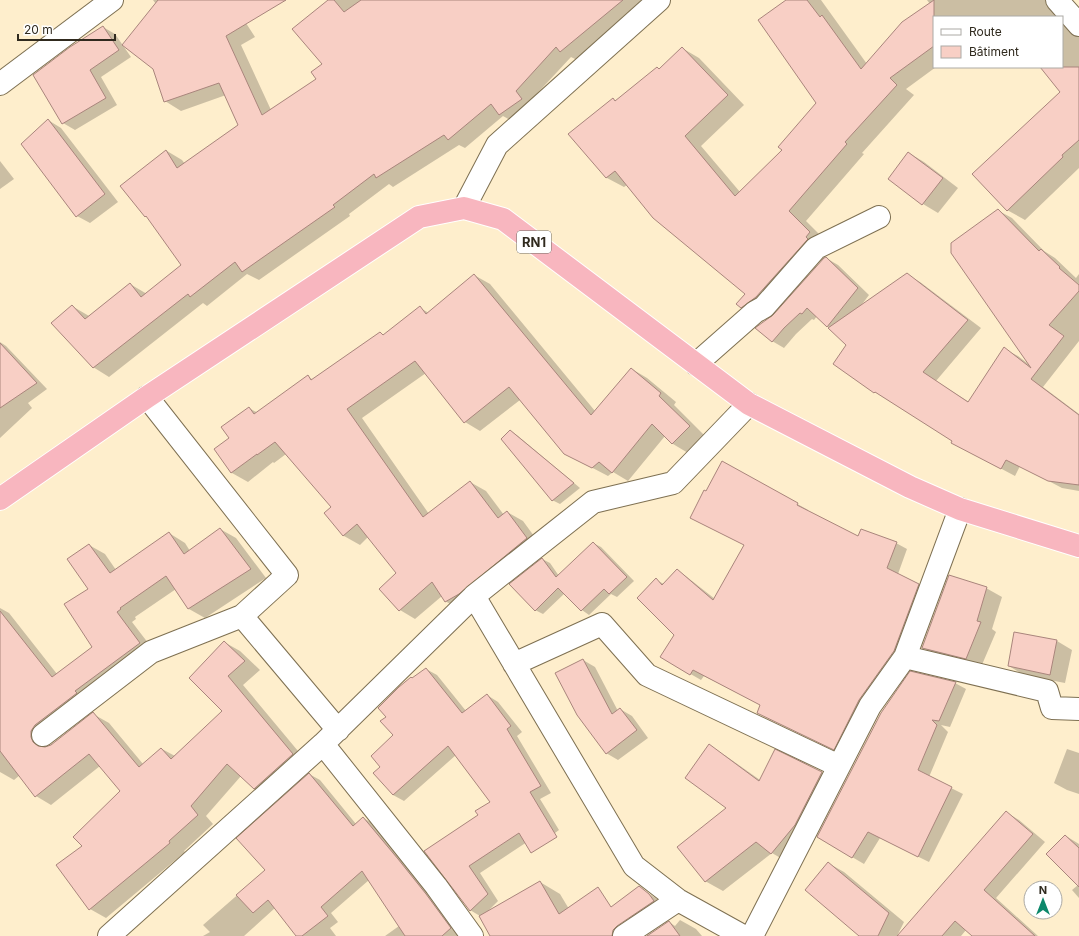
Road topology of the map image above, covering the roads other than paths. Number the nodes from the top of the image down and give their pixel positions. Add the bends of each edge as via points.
1 (112, 0) edge
2 (659, 0) edge
3 (1057, 0) edge
4 (1079, 25) edge
5 (0, 84) edge
6 (464, 208) junction
7 (879, 217) dead end
8 (696, 364) junction
9 (147, 397) junction
10 (749, 404) junction
11 (0, 499) edge
12 (960, 509) junction
13 (1079, 546) edge
14 (474, 596) junction
15 (242, 616) junction
16 (905, 657) junction
17 (514, 664) junction
18 (1079, 709) edge
19 (42, 735) dead end
20 (331, 737) junction
21 (839, 766) junction
22 (678, 900) junction
23 (109, 936) edge
24 (472, 936) edge
25 (624, 936) edge
26 (743, 936) edge
27 (752, 936) edge

1 - 5 street
2 - 6 street via 498,145
3 - 4 street
6 - 8 highway, RN1 via 503,219
6 - 9 highway, RN1 via 419,217
7 - 8 street via 816,248 764,307 754,312
8 - 10 highway, RN1
9 - 11 highway, RN1
9 - 15 street via 287,575
10 - 12 highway, RN1 via 910,488
10 - 14 street via 673,483 593,502
12 - 13 highway, RN1
12 - 16 street
14 - 17 street
14 - 20 street
15 - 19 street via 151,652
15 - 20 street
16 - 18 street via 1047,691 1052,708
16 - 21 street via 870,706
17 - 21 street via 602,624 647,675
17 - 22 street via 634,866
20 - 23 street
20 - 24 street
21 - 27 street
22 - 25 street
22 - 26 street

